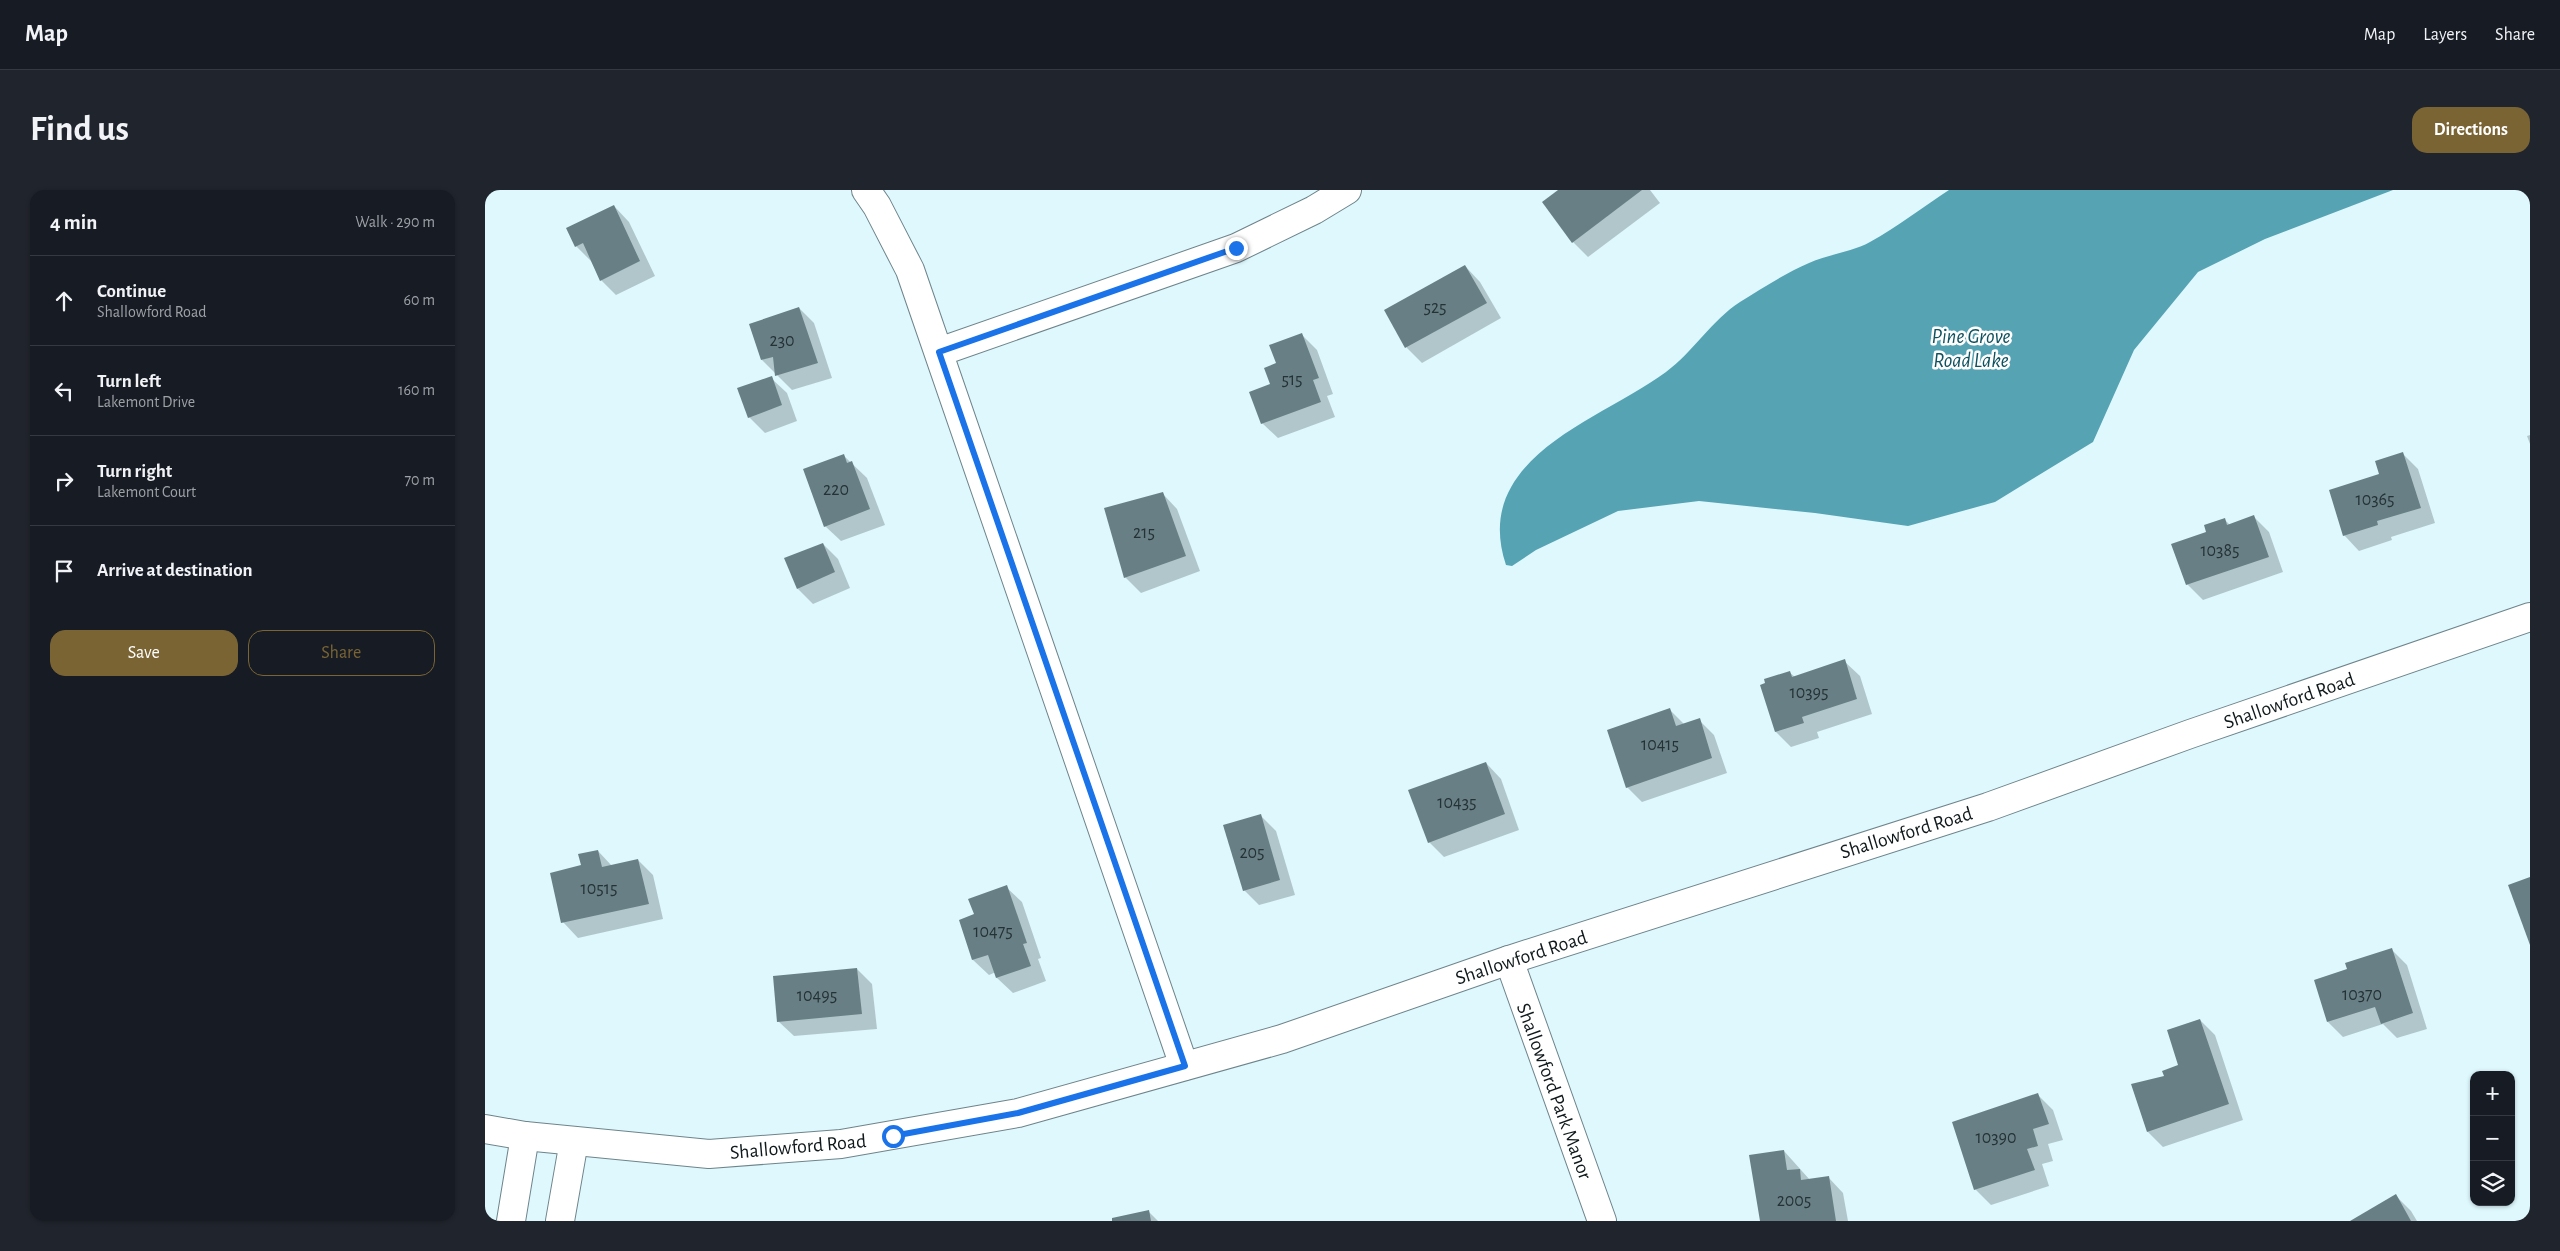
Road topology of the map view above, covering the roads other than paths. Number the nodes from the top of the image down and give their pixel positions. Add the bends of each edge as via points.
1 (866, 190) edge
2 (1347, 190) edge
3 (939, 352) junction
4 (2530, 617) edge
5 (1509, 960) junction
6 (1185, 1066) junction
7 (485, 1129) edge
8 (525, 1136) junction
9 (574, 1141) junction
10 (511, 1221) edge
11 (560, 1221) edge
12 (1602, 1221) edge

1 - 3 street via 910,270
2 - 3 street via 1236,248
3 - 6 street
4 - 5 street, Shallowford Road via 1988,807
5 - 6 street, Shallowford Road via 1282,1039
5 - 12 street, Shallowford Park Manor
6 - 9 street, Shallowford Road via 1018,1113 841,1144 709,1154
7 - 8 street, Shallowford Road
8 - 9 street, Shallowford Road
8 - 10 street
9 - 11 street

